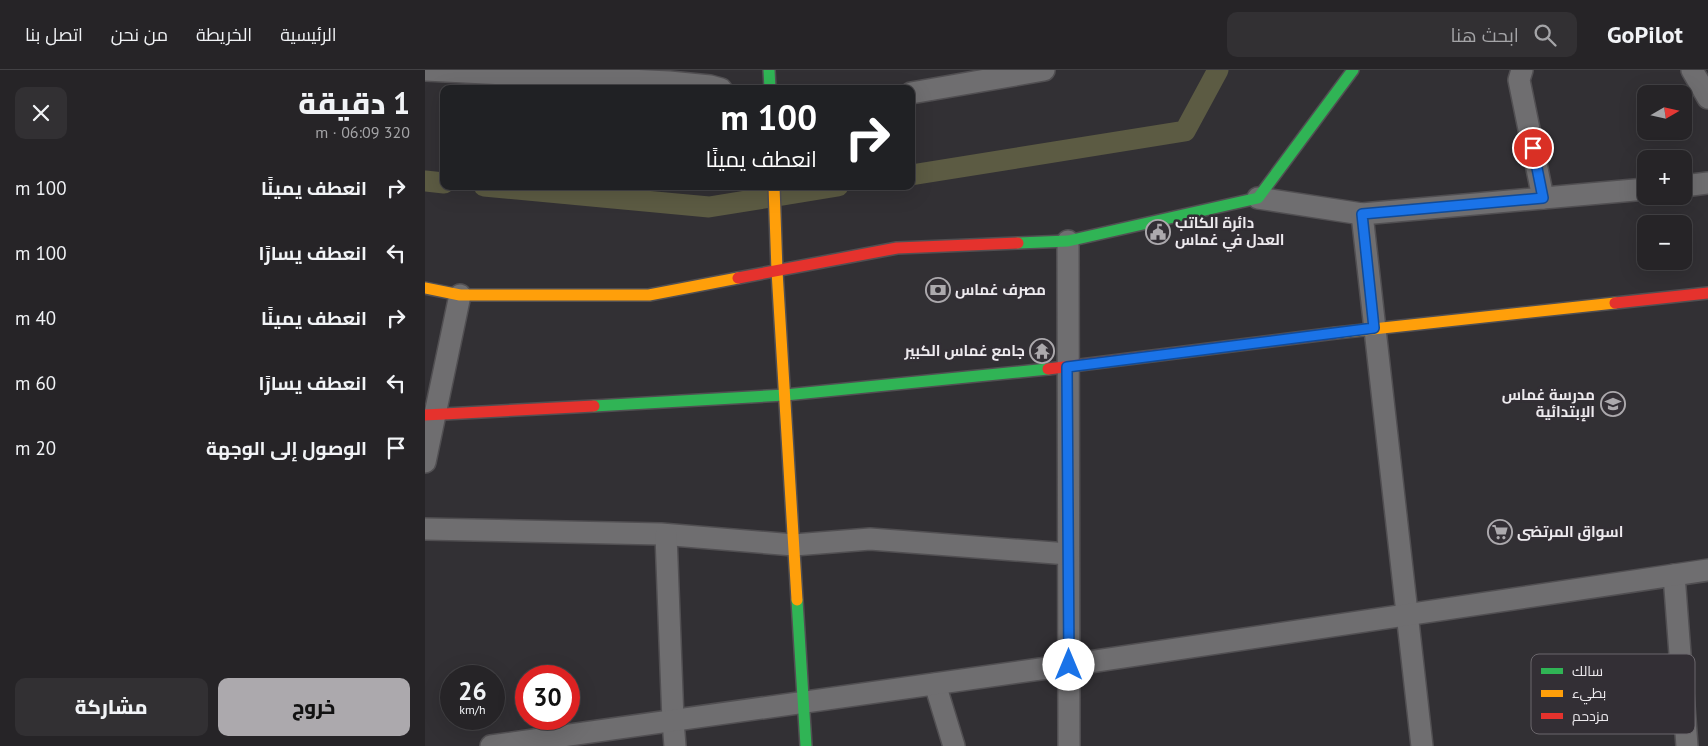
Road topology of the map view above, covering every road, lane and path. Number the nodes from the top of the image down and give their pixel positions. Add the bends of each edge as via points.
1 (425, 70) edge
2 (769, 70) edge
3 (1044, 70) edge
4 (1353, 70) edge
5 (1522, 70) edge
6 (1693, 70) edge
7 (454, 71) edge
8 (994, 75) edge
9 (700, 85) edge
10 (770, 85) edge
11 (915, 92) edge
12 (1708, 98) edge
13 (1708, 183) edge
14 (1692, 185) edge
15 (774, 190) edge
16 (1637, 190) edge
17 (1258, 198) junction
18 (1543, 198) junction
19 (1362, 214) junction
20 (1068, 241) junction
21 (777, 270) junction
22 (425, 288) edge
23 (1708, 293) edge
24 (460, 295) junction
25 (1374, 328) junction
26 (1067, 367) junction
27 (785, 395) junction
28 (430, 414) edge
29 (425, 462) edge
30 (425, 529) edge
31 (666, 535) junction
32 (794, 545) junction
33 (1068, 554) junction
34 (1708, 570) edge
35 (1674, 575) junction
36 (1407, 614) junction
37 (1680, 654) edge
38 (1069, 665) junction
39 (935, 684) junction
40 (803, 703) junction
41 (673, 721) junction
42 (580, 740) edge
43 (491, 746) edge
44 (675, 746) edge
45 (806, 746) edge
46 (954, 746) edge
47 (1069, 746) edge
48 (1421, 746) edge

1 - 7 street
2 - 10 street
3 - 8 street
4 - 17 street
5 - 18 street via 1519,80
6 - 12 street
7 - 9 street
8 - 11 street
13 - 14 street
15 - 21 street
16 - 18 street
17 - 19 street
17 - 20 street
18 - 19 street
19 - 25 street
20 - 21 street via 897,248
20 - 26 street
21 - 24 street via 649,294
21 - 27 street
22 - 24 street
23 - 25 street
24 - 28 street
25 - 26 street
25 - 36 street
26 - 27 street
26 - 33 street
27 - 28 street
27 - 32 street
28 - 29 street
30 - 31 street
31 - 32 street
31 - 41 street
32 - 33 street via 870,539
32 - 40 street
33 - 38 street
34 - 35 street
35 - 36 street
35 - 37 street
36 - 38 street
36 - 48 street
38 - 39 street
38 - 47 street
39 - 40 street
39 - 46 street
40 - 41 street
40 - 45 street
41 - 42 street
41 - 44 street
42 - 43 street

